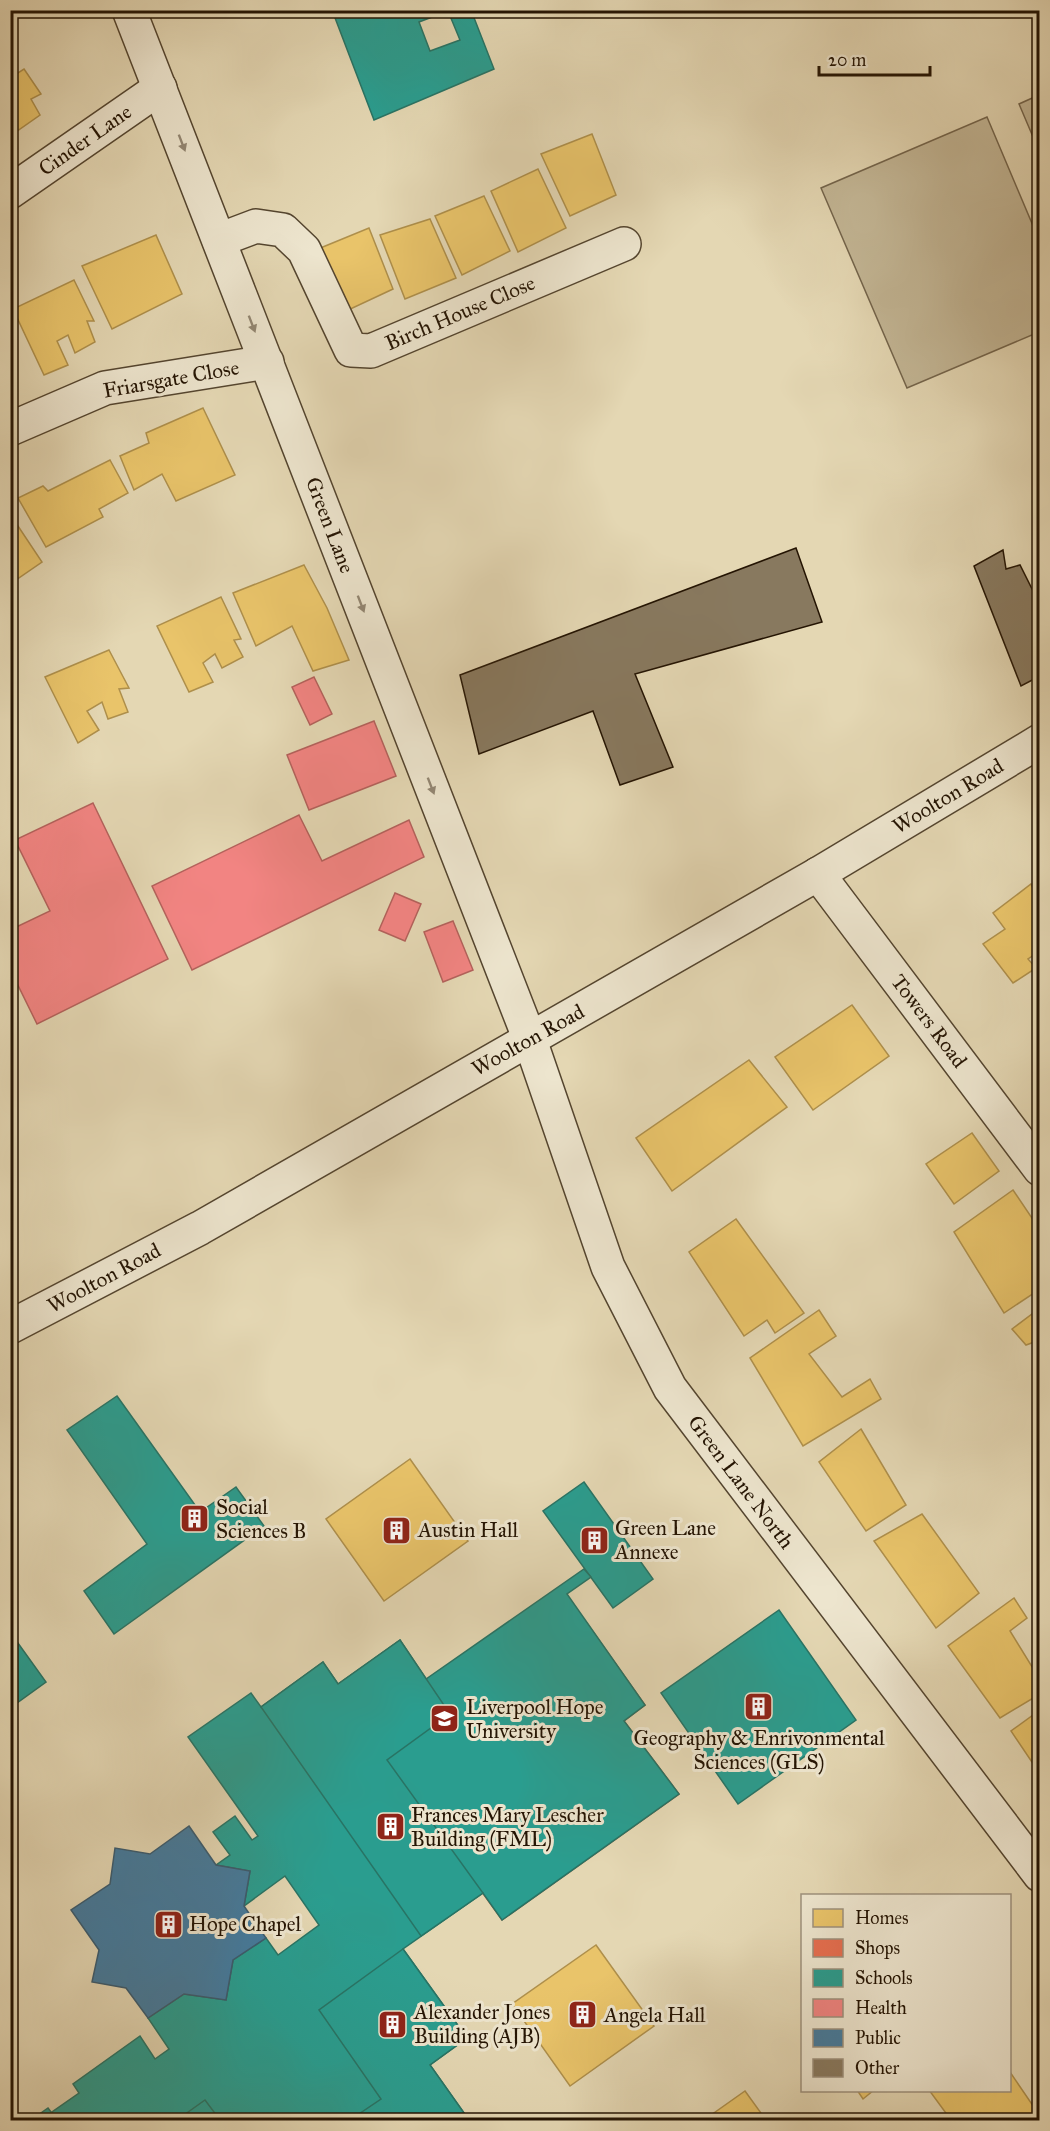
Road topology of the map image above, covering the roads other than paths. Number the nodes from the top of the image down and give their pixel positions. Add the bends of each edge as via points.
1 (129, 10) edge
2 (160, 88) junction
3 (10, 192) edge
4 (219, 240) junction
5 (624, 244) dead end
6 (267, 362) junction
7 (10, 429) edge
8 (1040, 741) edge
9 (819, 874) junction
10 (530, 1040) junction
11 (1040, 1169) edge
12 (10, 1327) edge
13 (1040, 1875) edge

1 - 2 street, Green Lane
2 - 3 street, Cinder Lane
2 -> 4 street, Green Lane
4 - 5 street, Birch House Close via 256,226 283,230 304,250 351,350 371,351
4 -> 6 street, Green Lane
6 - 7 street, Friarsgate Close via 105,388
6 -> 10 street, Green Lane
8 - 9 street, Woolton Road
9 - 10 street, Woolton Road
9 - 11 street, Towers Road
10 - 12 street, Woolton Road via 200,1228
10 - 13 street, Green Lane North via 608,1266 669,1388

